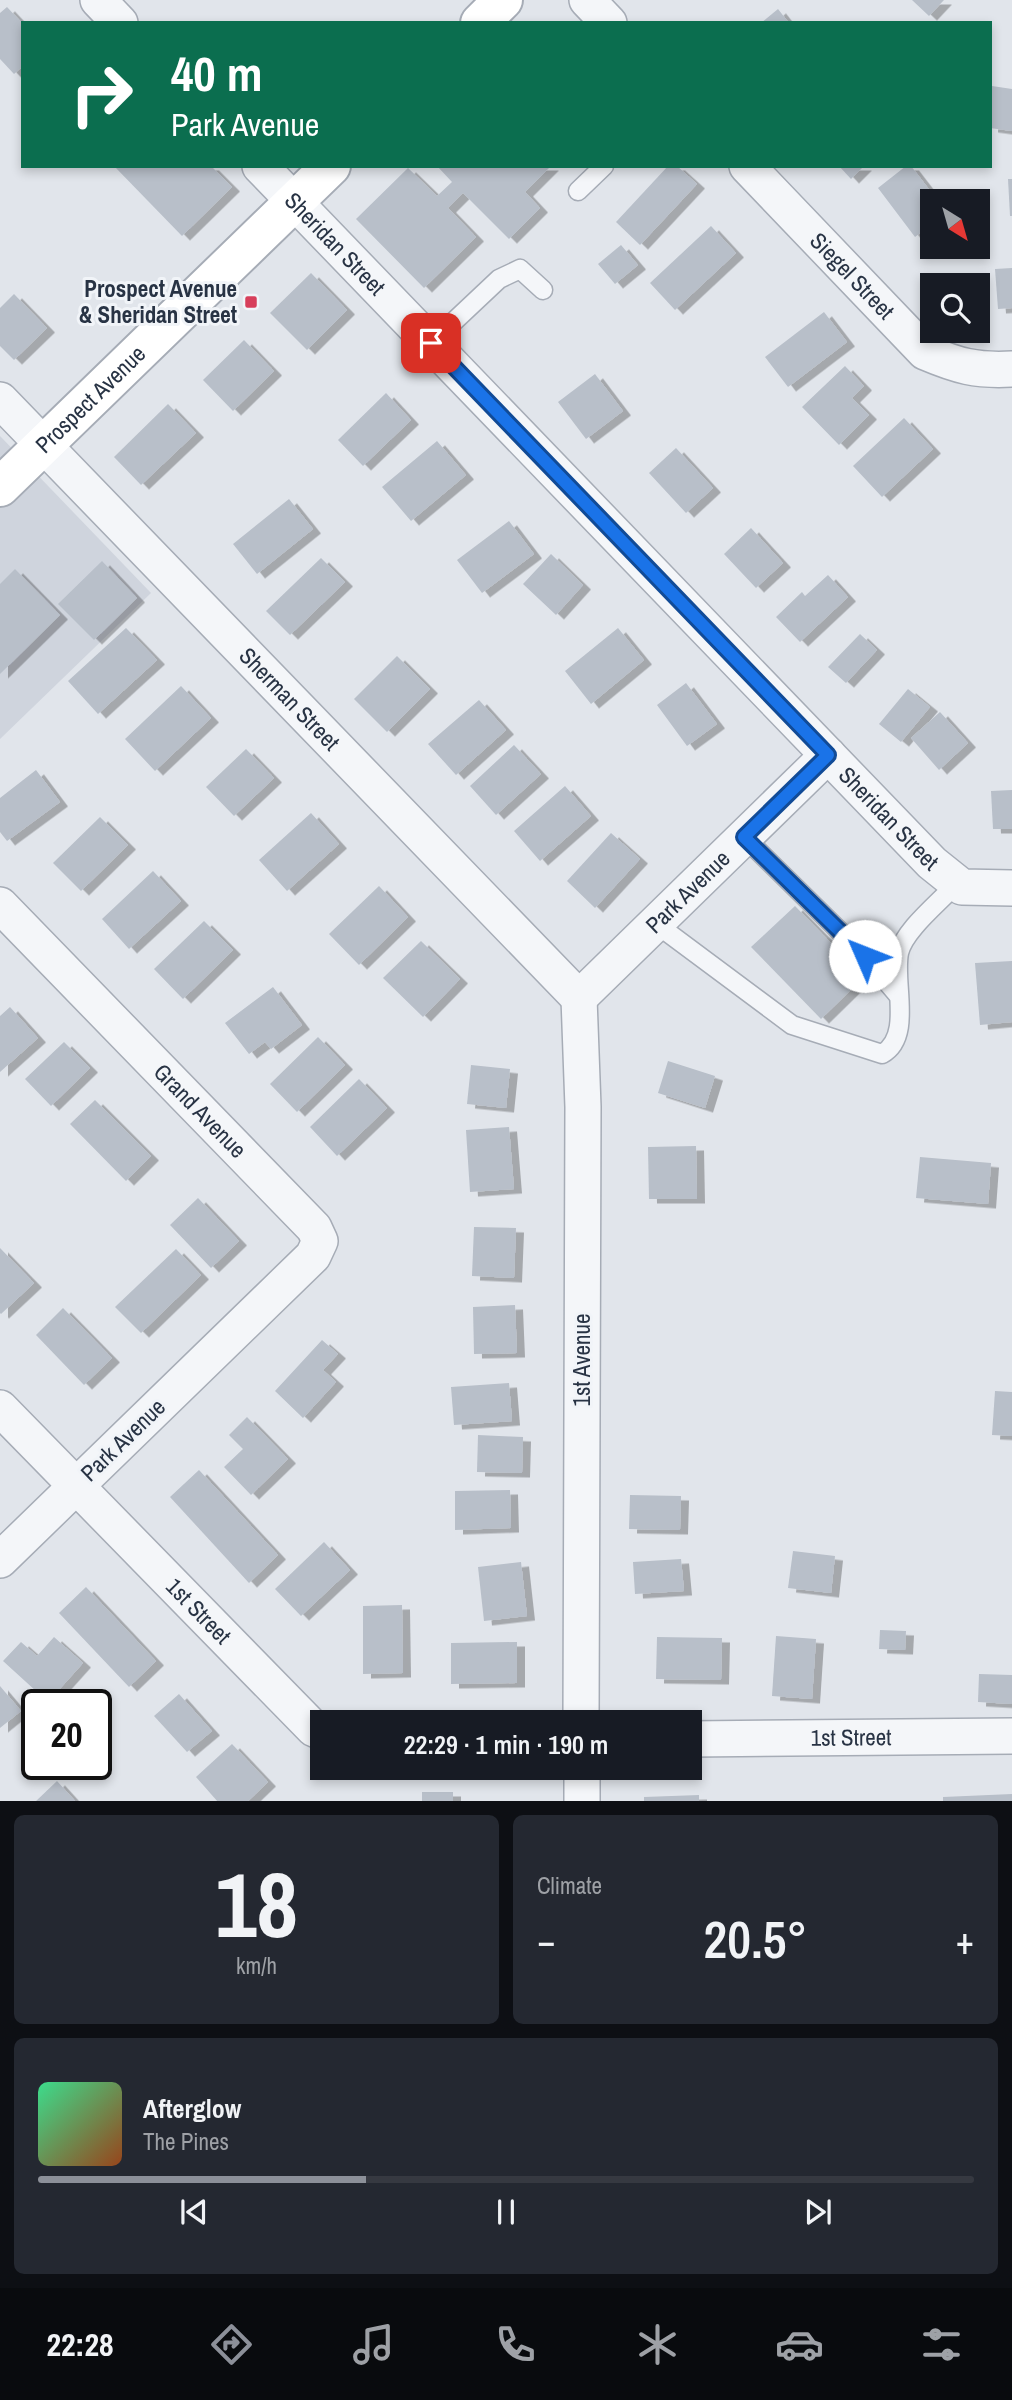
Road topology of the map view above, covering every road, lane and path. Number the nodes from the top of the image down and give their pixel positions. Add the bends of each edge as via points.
1 (98, 0) edge
2 (503, 0) edge
3 (587, 0) edge
4 (118, 21) edge
5 (482, 21) edge
6 (607, 21) edge
7 (262, 168) edge
8 (329, 168) edge
9 (602, 168) edge
10 (749, 168) edge
11 (578, 191) dead end
12 (294, 202) junction
13 (543, 290) dead end
14 (431, 343) junction
15 (1012, 369) edge
16 (0, 400) edge
17 (43, 444) junction
18 (0, 487) edge
19 (828, 755) junction
20 (744, 837) junction
21 (957, 883) junction
22 (1012, 888) edge
23 (0, 905) edge
24 (656, 923) junction
25 (897, 994) junction
26 (579, 998) junction
27 (247, 1320) joint
28 (0, 1408) edge
29 (76, 1487) junction
30 (0, 1560) edge
31 (581, 1710) edge
32 (310, 1725) edge
33 (1012, 1737) edge
34 (702, 1739) edge
35 (582, 1780) edge
36 (582, 1801) edge

1 - 4 street
2 - 5 main road
3 - 6 street
7 - 12 street, Sheridan Street
8 - 12 main road, Prospect Avenue
9 - 11 lane
10 - 15 street, Siegel Street via 925,352 961,367
12 - 14 street, Sheridan Street
12 - 17 main road, Prospect Avenue
13 - 14 lane via 520,269 499,279
14 - 19 street, Sheridan Street
16 - 17 street, Sherman Street
17 - 18 main road, Prospect Avenue
17 - 26 street, Sherman Street
19 - 20 street, Park Avenue
19 - 21 street, Sheridan Street
20 - 24 street, Park Avenue
20 - 25 lane via 865,956
21 - 22 street, Sheridan Street via 962,887
21 - 25 lane via 904,939
23 - 27 street, Grand Avenue via 314,1228 320,1241 313,1256
24 - 25 lane via 792,1025 882,1054 891,1049 899,1028
24 - 26 street, Park Avenue
26 - 31 street, 1st Avenue via 583,1107
27 - 29 street, Park Avenue
28 - 29 street, 1st Street
29 - 30 street, Park Avenue
29 - 32 street, 1st Street
33 - 34 street, 1st Street
35 - 36 street

